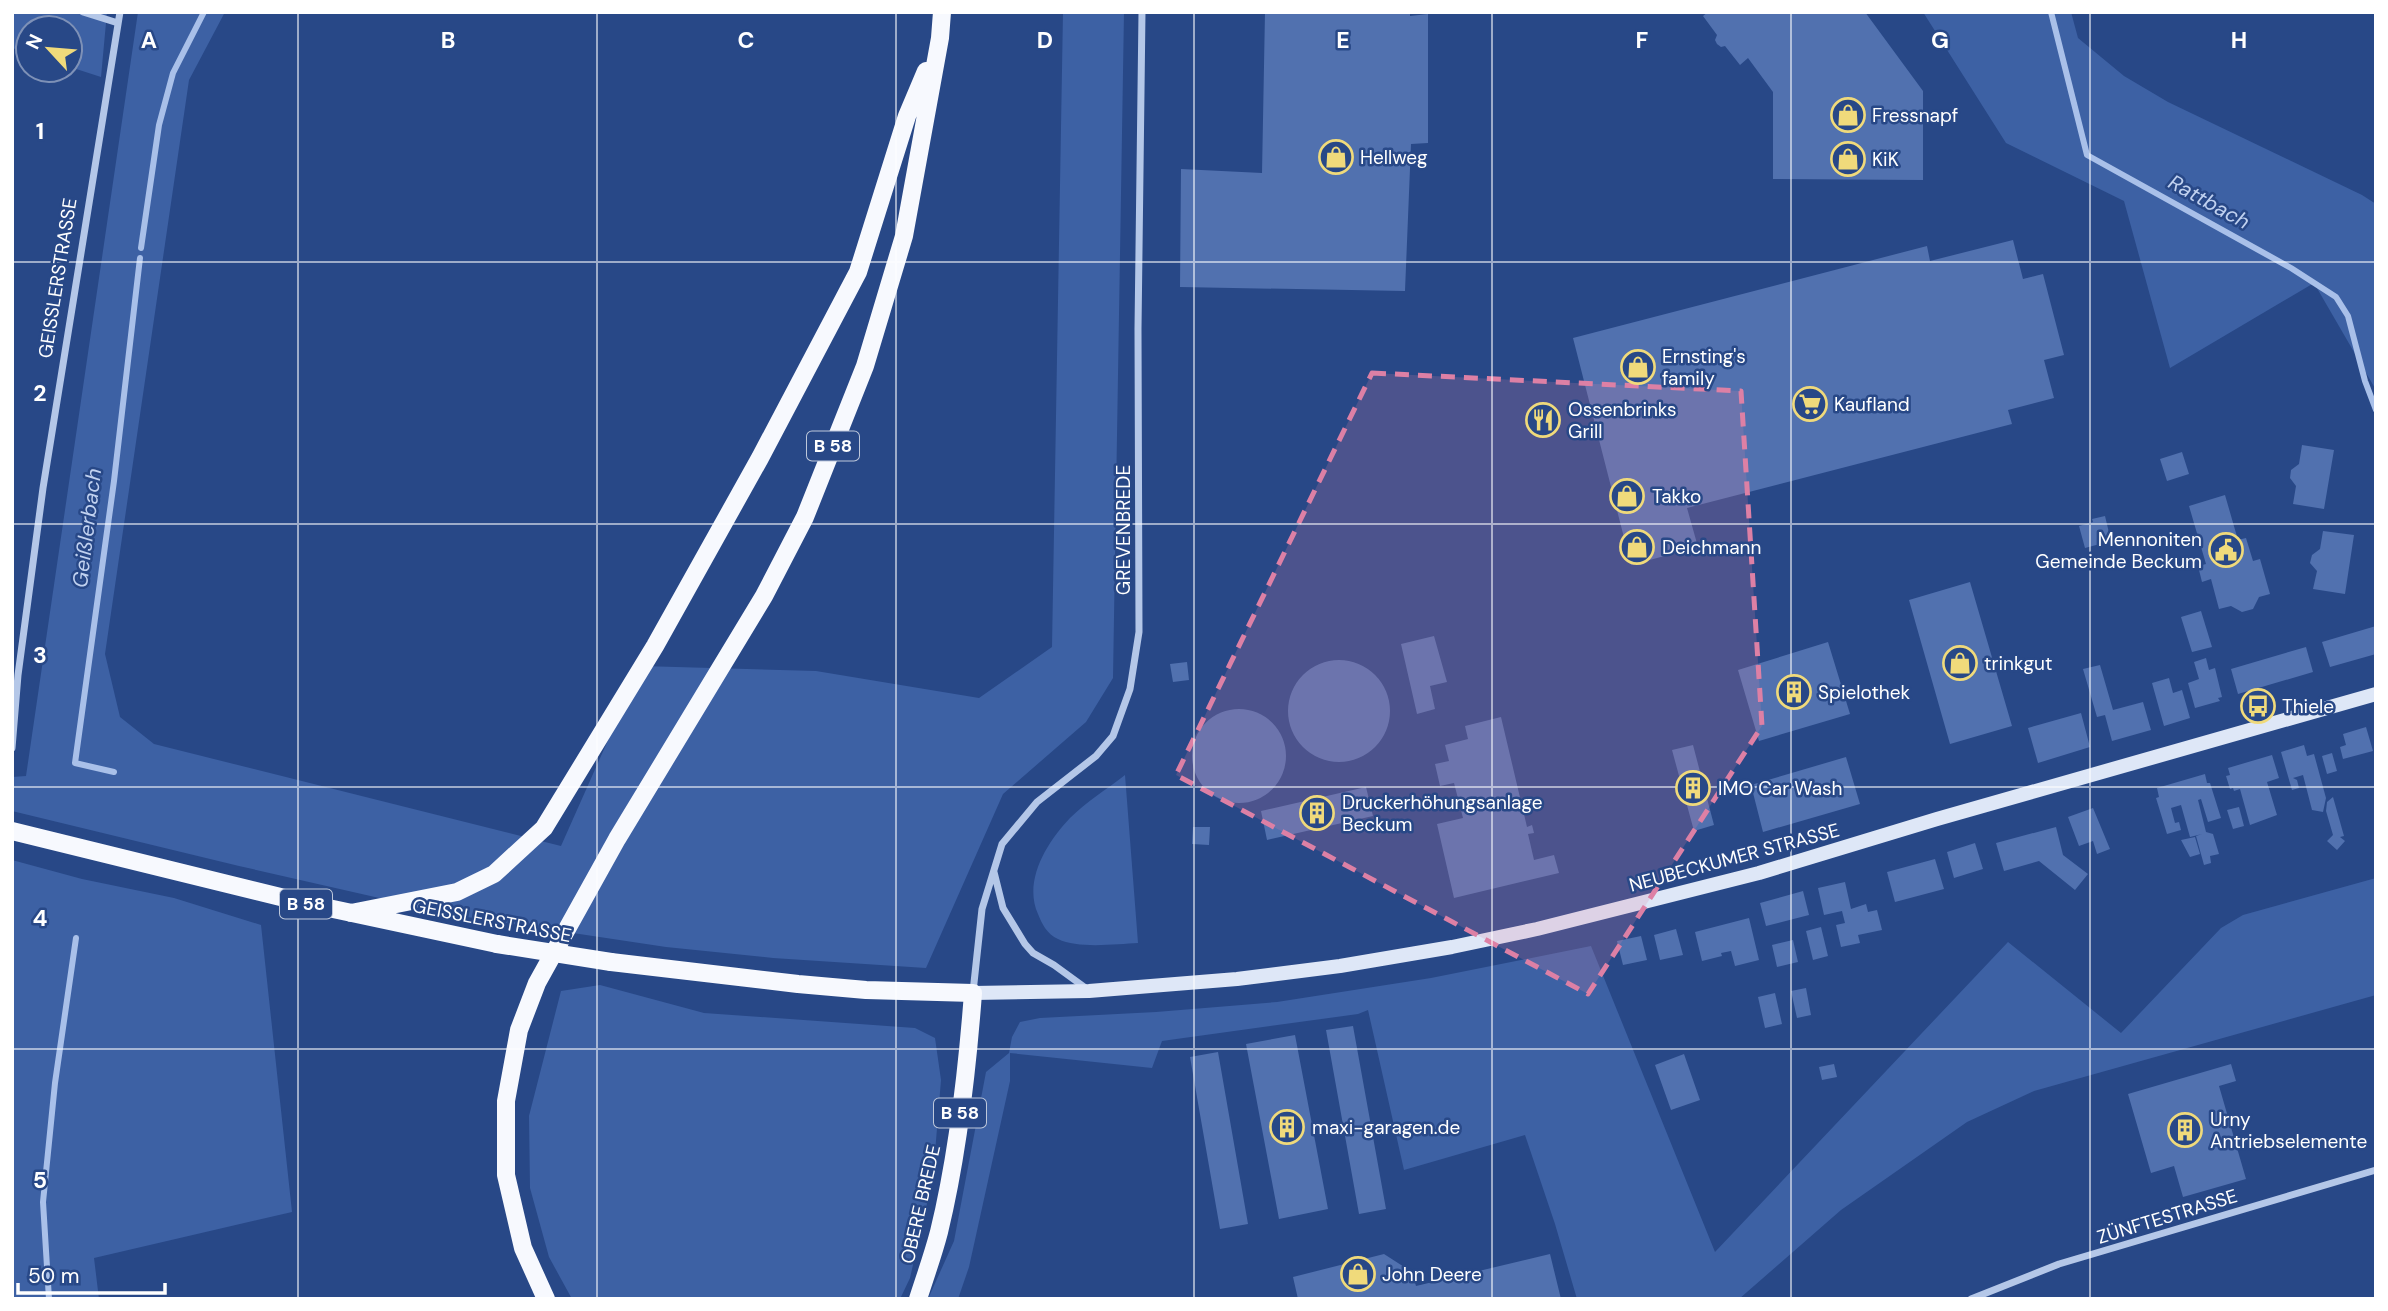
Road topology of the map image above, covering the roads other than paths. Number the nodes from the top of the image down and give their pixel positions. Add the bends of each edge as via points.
1 (83, 12) edge
2 (120, 12) edge
3 (942, 12) edge
4 (1142, 12) edge
5 (118, 23) junction
6 (940, 38) junction
7 (2376, 694) edge
8 (12, 748) edge
9 (12, 831) edge
10 (993, 871) junction
11 (351, 914) junction
12 (1089, 990) junction
13 (973, 993) junction
14 (2376, 1170) edge
15 (546, 1299) edge
16 (918, 1299) edge
17 (1971, 1299) edge

1 - 5 street
2 - 5 street, GEISSLERSTRASSE
3 - 6 main road, B 58
4 - 10 street, GREVENBREDE via 1139,632 1130,689 1113,736 1096,756 1037,802 1002,844
5 - 8 street, GEISSLERSTRASSE via 43,488
6 - 11 main road via 907,117 858,272 655,646 544,828 494,874 457,892
6 - 15 main road, B 58 via 904,236 865,366 805,517 764,596 617,839 544,971 519,1030 506,1101 506,1175 523,1248
7 - 12 main road, NEUBECKUMER STRASSE via 1759,873 1537,929 1298,972
9 - 11 main road, GEISSLERSTRASSE / B 58
10 - 12 street via 1003,908 1025,944
10 - 13 street, GREVENBREDE via 982,909
11 - 13 main road, GEISSLERSTRASSE / B 58, bridge via 611,962 798,984
12 - 13 main road, NEUBECKUMER STRASSE
13 - 16 main road, OBERE BREDE / B 58 via 954,1156 939,1233
14 - 17 street, ZÜNFTESTRASSE via 2059,1264

